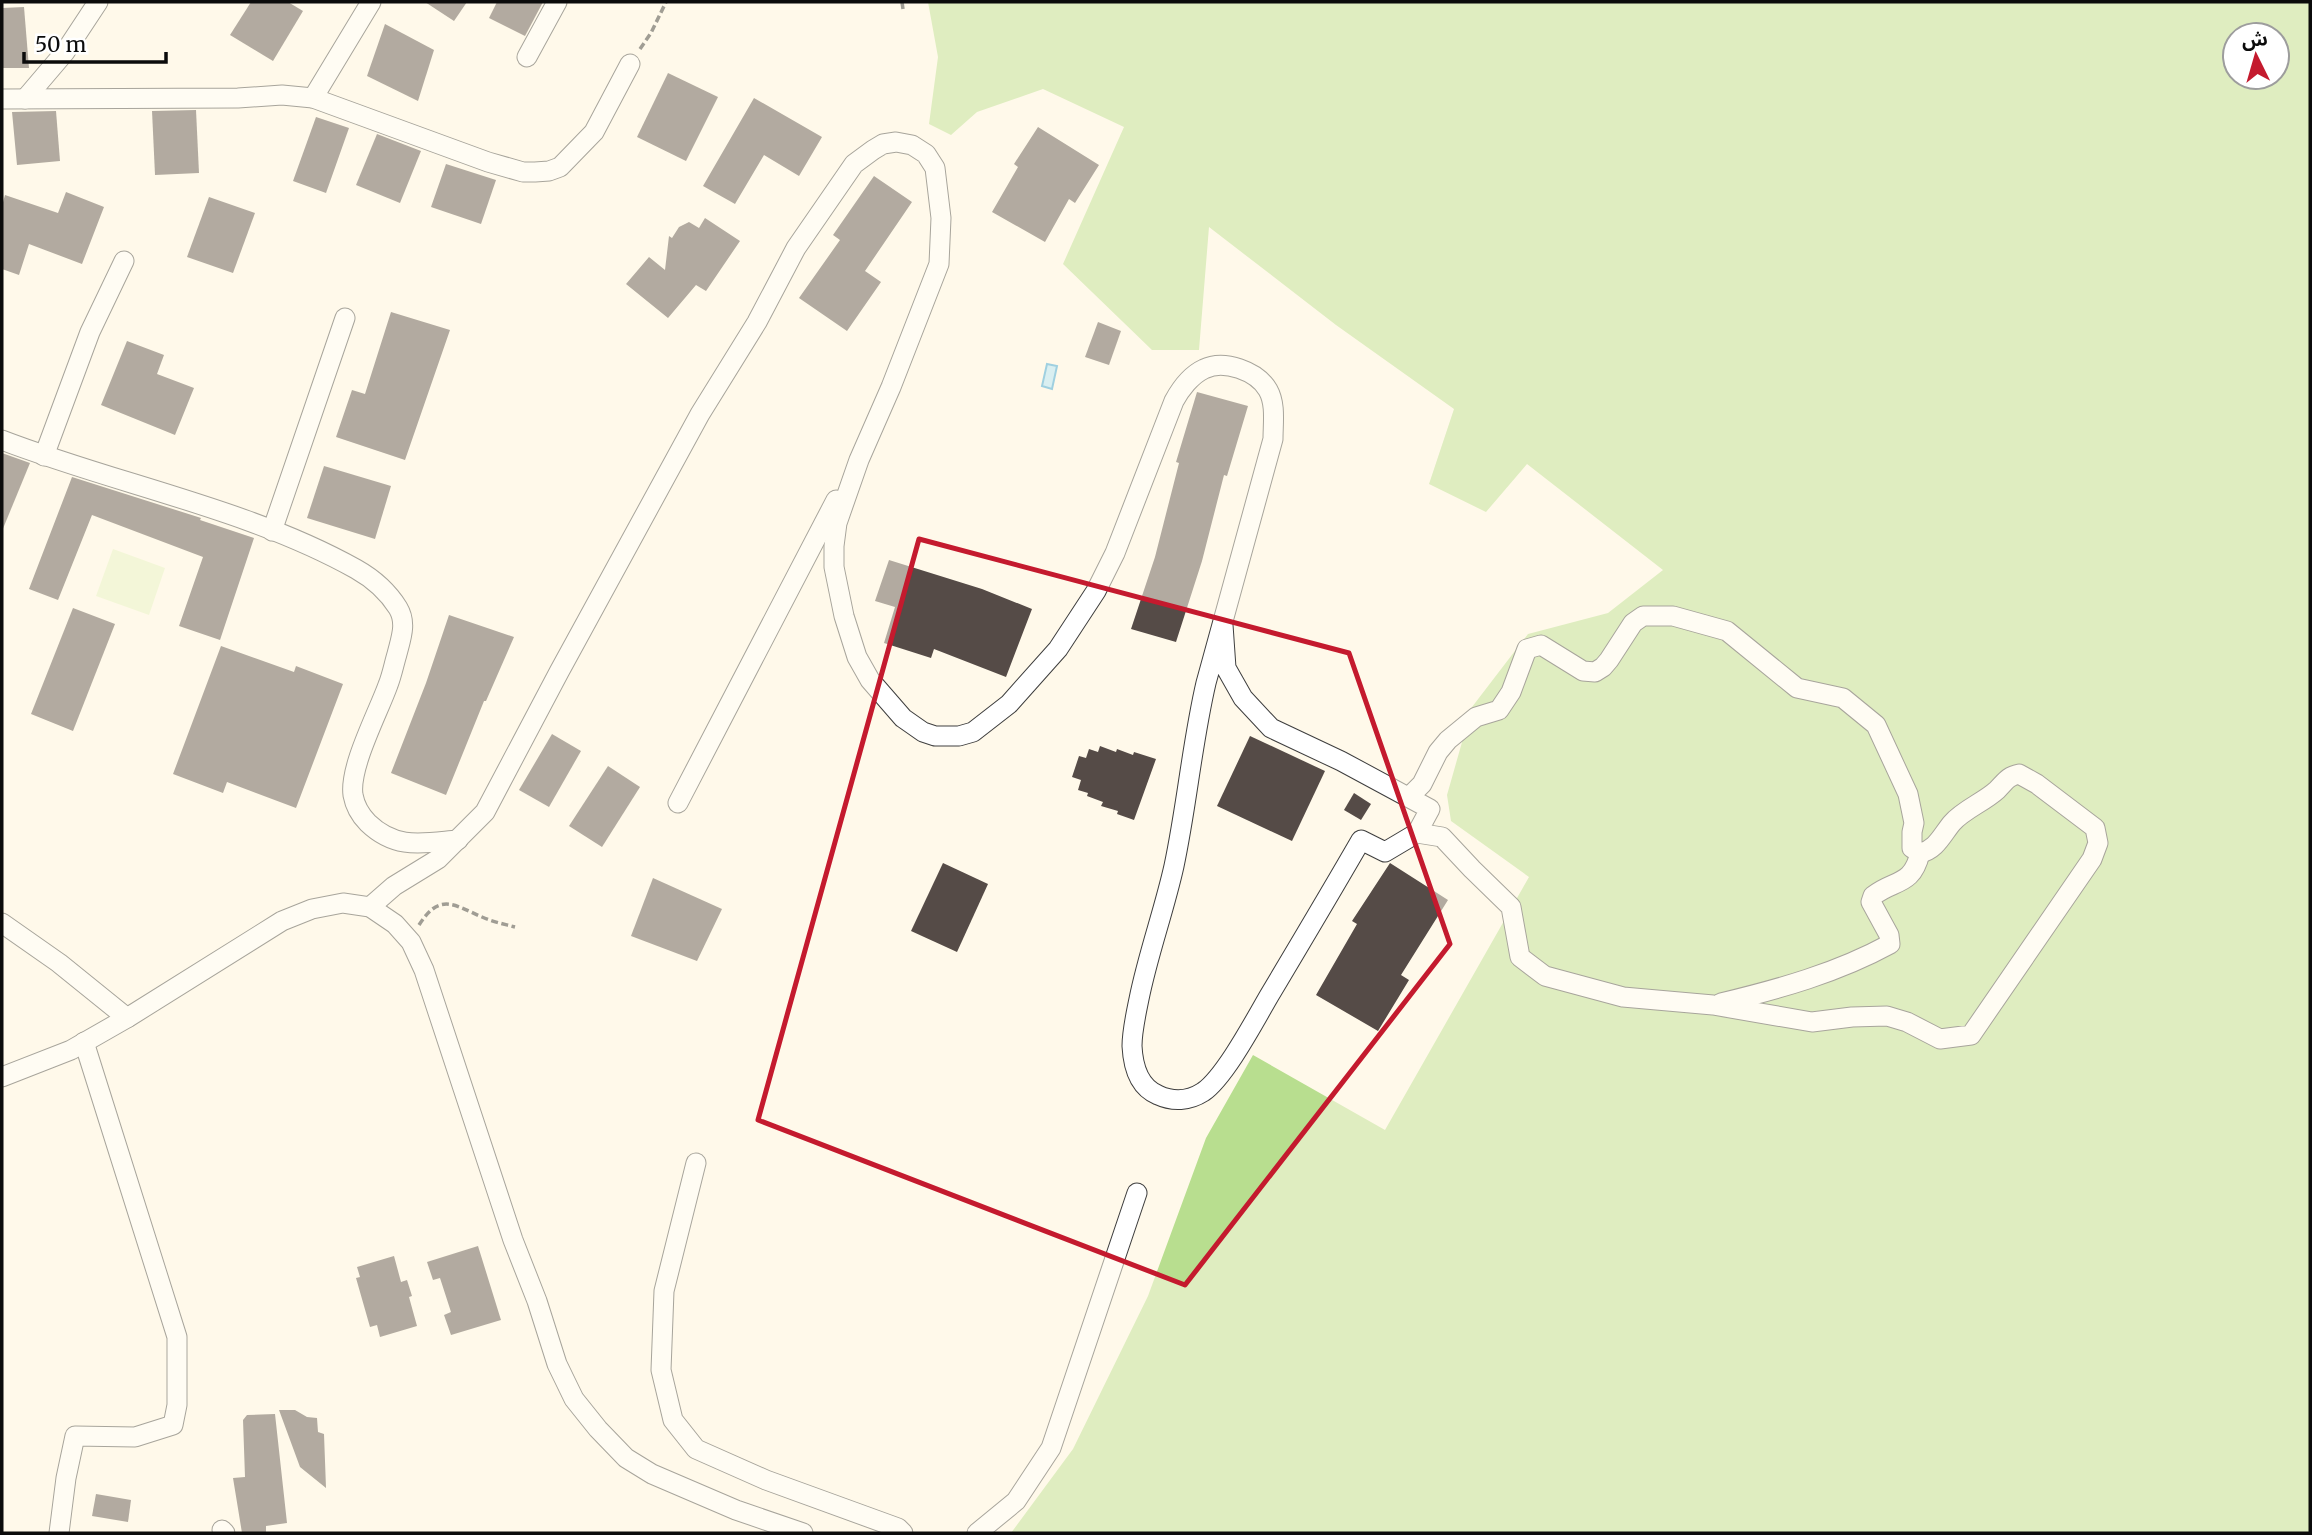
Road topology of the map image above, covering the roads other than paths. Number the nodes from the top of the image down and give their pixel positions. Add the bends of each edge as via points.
1 (98, 2) edge
2 (371, 2) edge
3 (557, 2) edge
4 (527, 57) dead end
5 (629, 64) road end
6 (313, 98) junction
7 (2, 99) edge
8 (25, 99) junction
9 (124, 261) dead end
10 (345, 318) dead end
11 (2, 440) edge
12 (44, 456) junction
13 (859, 460) junction
14 (272, 531) junction
15 (1223, 625) junction
16 (1410, 796) junction
17 (678, 803) dead end
18 (1417, 834) junction
19 (458, 840) junction
20 (1920, 853) junction
21 (370, 907) junction
22 (2, 923) edge
23 (1713, 1005) junction
24 (127, 1018) junction
25 (84, 1042) junction
26 (2, 1077) edge
27 (696, 1163) dead end
28 (1136, 1193) dead end
29 (59, 1533) edge
30 (803, 1533) edge
31 (903, 1533) edge
32 (977, 1533) edge

1 - 8 street via 65,52
2 - 6 street
3 - 4 street
5 - 6 street via 594,132 572,157 549,171 523,172 488,162
6 - 8 street
7 - 8 street
9 - 12 street via 90,332
10 - 14 street
11 - 12 street
12 - 14 street
13 - 15 street via 837,523 834,546 834,567 857,657 903,718 934,736 959,736 985,725 1009,704 1075,625 1115,553 1179,392 1203,369 1216,365 1244,370 1267,389 1273,408 1273,439
13 - 17 street
13 - 19 street via 939,264 941,218 935,168 920,149 904,143 883,144 854,164 796,248 700,414 485,812
14 - 19 street via 358,570 389,594 400,611 402,633 389,683 353,781 360,814 393,840 413,844
15 - 16 street via 1226,668 1243,698 1271,728
15 - 18 street via 1198,716 1174,868 1135,1017 1132,1047 1143,1085 1170,1100 1188,1099 1205,1091 1244,1040 1361,840 1385,852
16 - 18 street via 1430,809
16 - 20 street via 1422,785 1448,740 1476,717 1499,710 1527,649 1541,645 1583,671 1595,672 1609,660 1636,620 1653,614 1673,615 1727,631 1797,688 1843,698 1876,725 1909,794 1912,848
18 - 23 street via 1442,837 1511,907 1520,957 1545,976 1623,997
19 - 21 street
20 - 23 street via 1904,882 1873,896 1871,902 1890,944 1786,987
20 - 23 street via 1927,852 1954,821 2010,776 2019,774 2095,828 2098,843 2092,859 1971,1035 1940,1039 1887,1016 1812,1022
21 - 24 street via 343,903 282,921
21 - 30 street via 411,942 424,970 513,1240 574,1399 626,1458 652,1474
22 - 24 street
24 - 25 street
25 - 26 street
25 - 29 street via 177,1337 177,1405 173,1425 135,1437 75,1436
27 - 31 street via 664,1291 661,1370 673,1420 696,1449
28 - 32 street via 1051,1448 1016,1501

